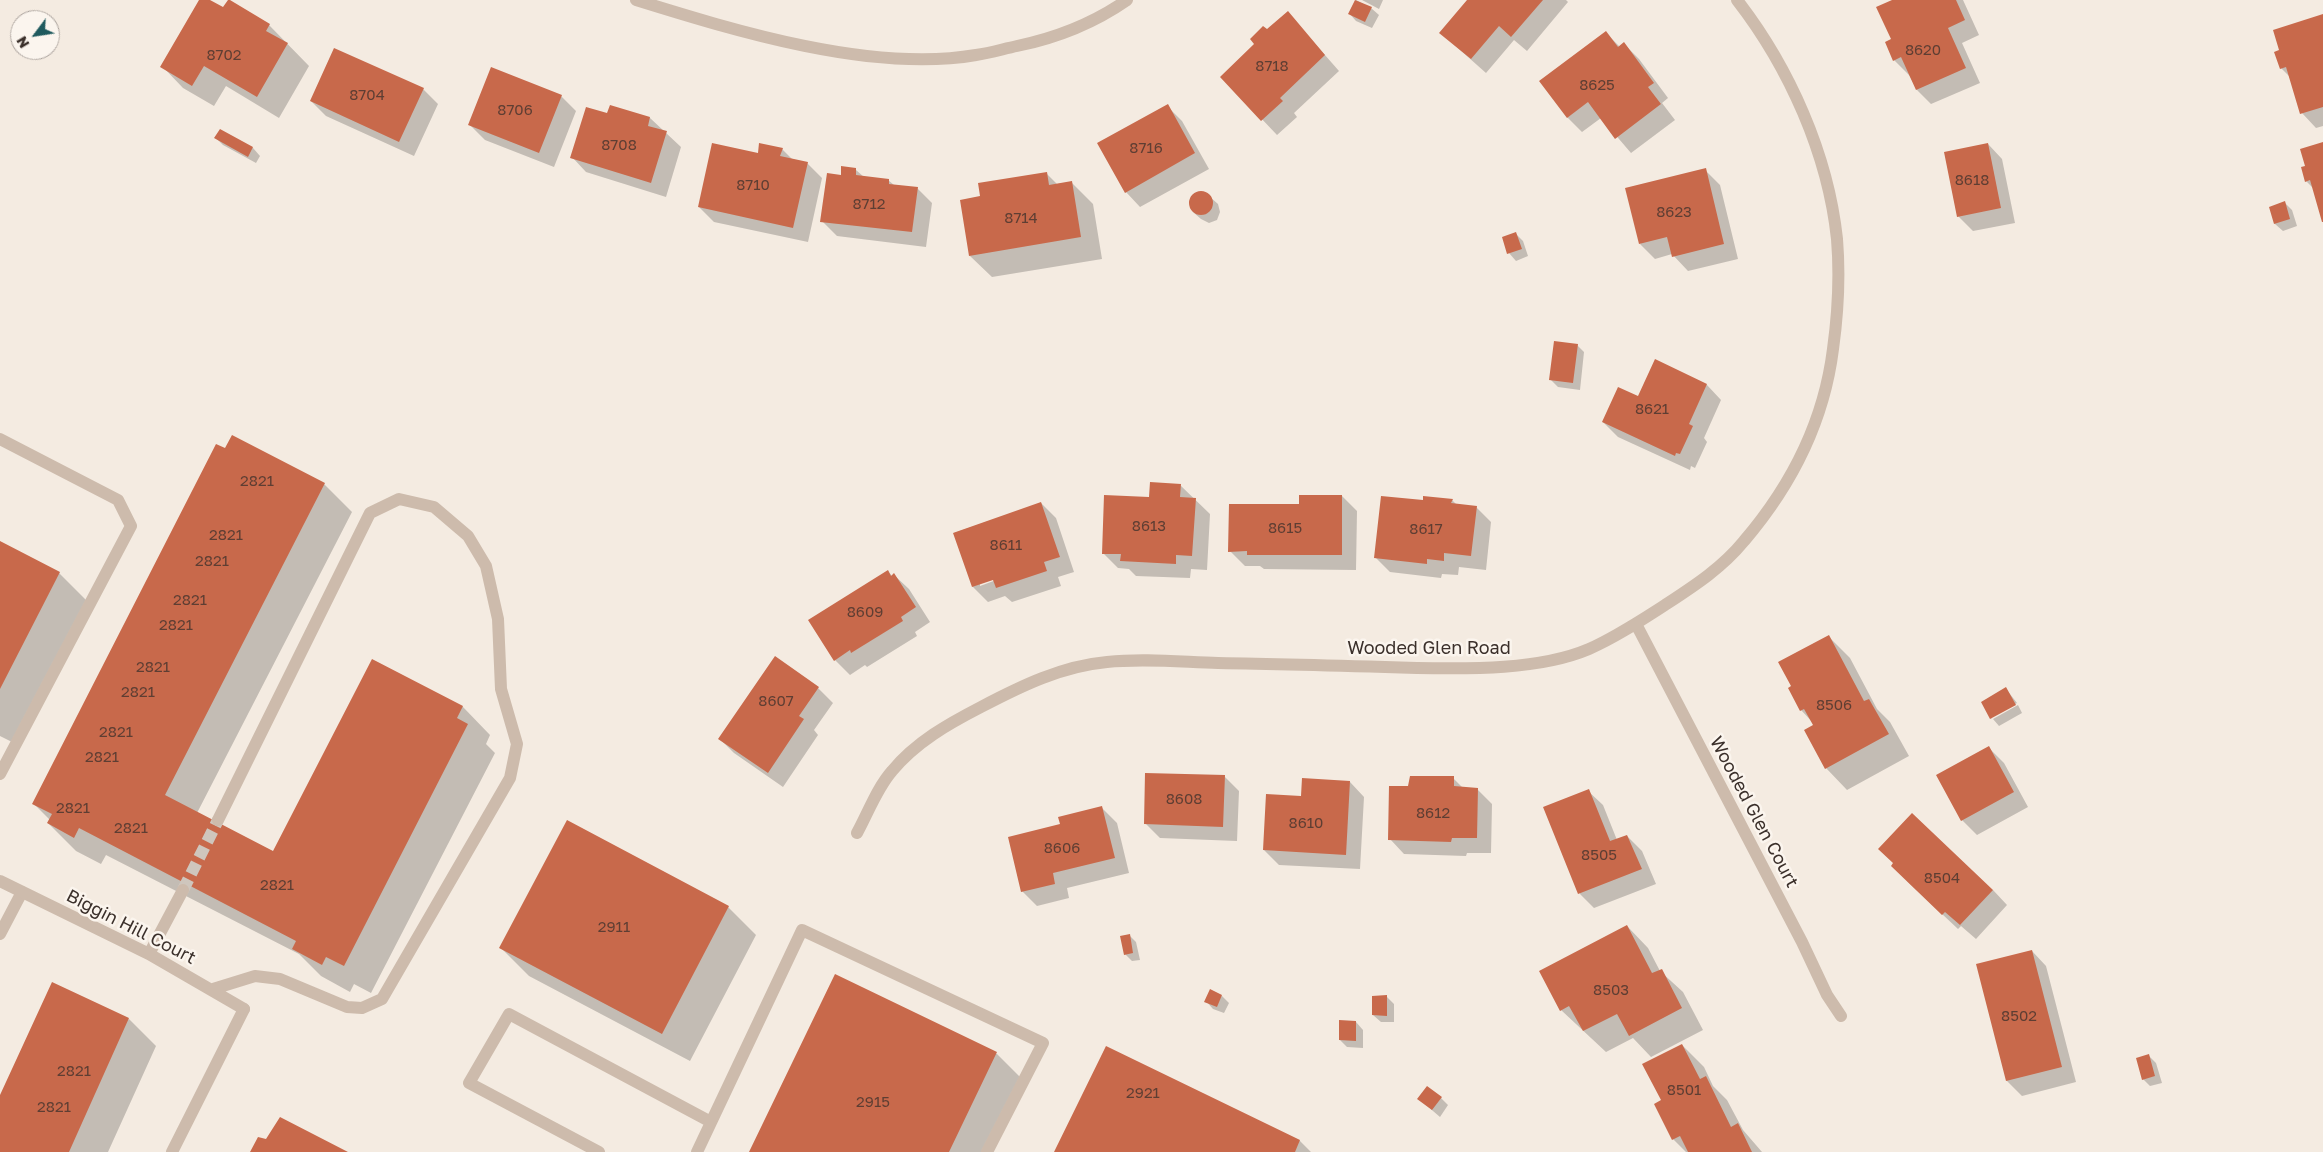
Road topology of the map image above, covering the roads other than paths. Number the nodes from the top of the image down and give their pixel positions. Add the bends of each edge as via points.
1 (636, 0) edge
2 (1127, 0) edge
3 (1737, 0) edge
4 (0, 438) edge
5 (1636, 624) junction
6 (0, 774) edge
7 (218, 820) tunnel mouth
8 (857, 833) dead end
9 (0, 881) edge
10 (183, 890) tunnel mouth
11 (22, 892) junction
12 (0, 934) edge
13 (149, 954) junction
14 (213, 989) junction
15 (1841, 1016) dead end
16 (711, 1122) junction
17 (172, 1152) edge
18 (599, 1152) edge
19 (696, 1152) edge
20 (987, 1152) edge

1 - 2 street via 719,25 821,48 881,57 928,59 975,56 1042,41 1080,27
3 - 5 street, Wooded Glen Road via 1777,61 1798,102 1828,191 1837,239 1839,308 1831,367 1805,448 1762,519 1712,574
4 - 6 street via 118,500 131,526
5 - 8 street, Wooded Glen Road via 1586,650 1536,663 1504,667 1440,669 1161,661 1106,662 1055,673 1023,685 950,724 910,750 888,775
5 - 15 street, Wooded Glen Court
7 - 14 street via 370,513 399,499 434,507 468,536 486,566 498,619 501,689 517,744 510,778 382,999 362,1008 347,1007 280,979 254,976
9 - 11 street, Biggin Hill Court
10 - 13 street
11 - 12 street
11 - 13 street, Biggin Hill Court
13 - 14 street, Biggin Hill Court
14 - 17 street, Biggin Hill Court via 244,1010
16 - 18 street via 509,1014 470,1083
16 - 19 street
16 - 20 street via 802,930 1043,1043

